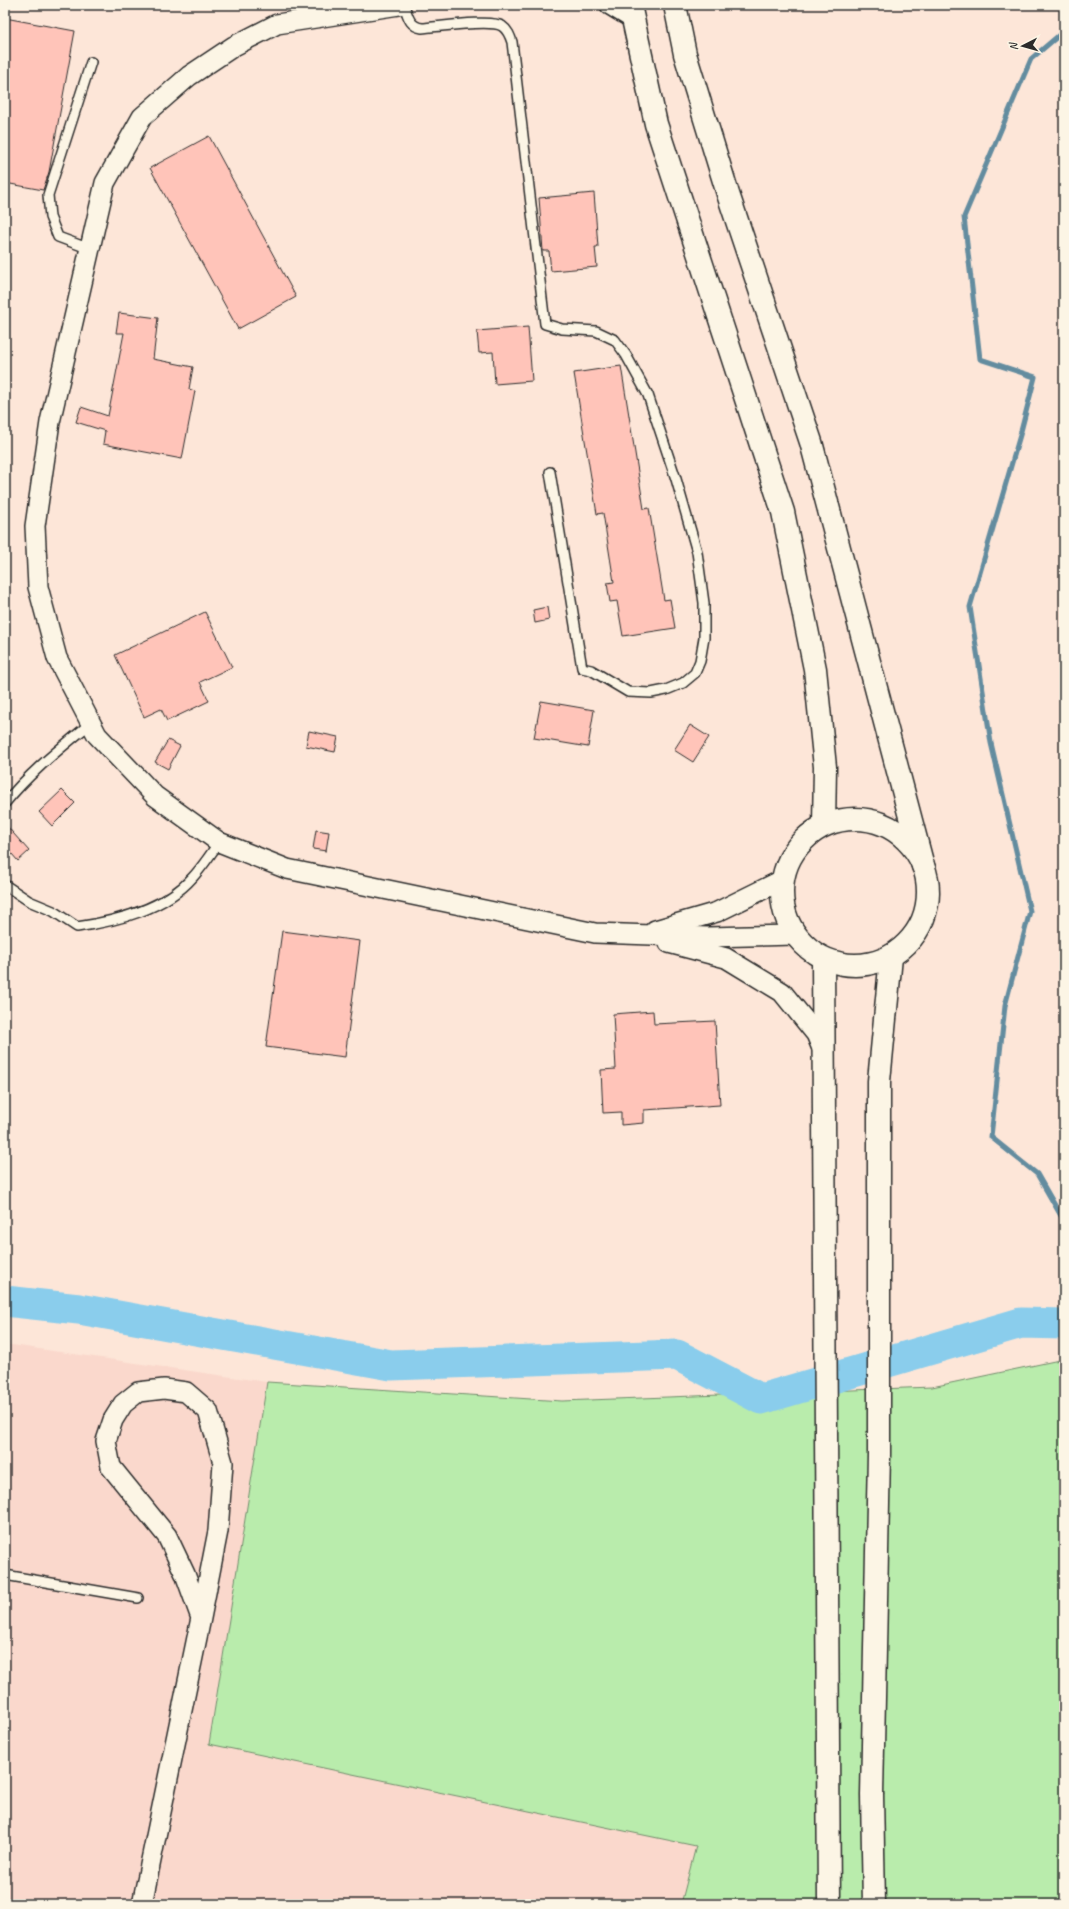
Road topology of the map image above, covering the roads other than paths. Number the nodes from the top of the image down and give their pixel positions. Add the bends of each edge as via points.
1 (399, 5) edge
2 (404, 5) edge
3 (610, 5) edge
4 (675, 5) edge
5 (631, 12) edge
6 (91, 62) dead end
7 (90, 249) junction
8 (550, 472) dead end
9 (91, 723) junction
10 (5, 803) edge
11 (824, 825) junction
12 (219, 842) junction
13 (923, 866) junction
14 (782, 880) junction
15 (5, 885) edge
16 (637, 935) junction
17 (796, 935) junction
18 (891, 957) junction
19 (823, 959) junction
20 (823, 1051) junction
21 (5, 1575) edge
22 (138, 1598) dead end
23 (201, 1618) junction
24 (142, 1904) edge
25 (829, 1904) edge
26 (874, 1904) edge

1 - 7 street via 277,24 234,46 188,76 142,117 105,183
2 - 8 lane via 411,23 416,27 491,22 504,27 512,42 545,324 562,329 596,331 615,340 626,355 648,395 676,479 696,552 704,603 704,638 695,673 683,683 651,693 628,692 591,670 582,668
3 - 5 street
4 - 13 street via 685,54 728,194 811,442
5 - 11 street via 656,124 783,512 815,669 825,767
6 - 7 lane via 48,195 50,218 58,237
7 - 9 street via 50,422 35,526 38,587 57,658
9 - 10 lane via 52,755
9 - 12 street via 97,735 155,796
11 - 13 street via 847,818 871,820 893,829 911,845
11 - 14 street via 804,838 794,851
12 - 15 lane via 193,877 177,892 155,906 98,924 77,927
12 - 16 street via 287,869 595,933
13 - 18 street via 928,886 927,907 920,927 908,944
14 - 16 street via 717,912
14 - 17 street via 782,904 789,926
16 - 17 street
16 - 20 street via 726,958 782,992 816,1034
17 - 19 street via 803,945
18 - 19 street via 869,965 846,966
18 - 26 street via 879,1081 879,1454 872,1795
19 - 20 street
20 - 25 street
21 - 22 lane
23 - 23 street via 218,1531 223,1463 208,1411 186,1392 164,1389 138,1392 123,1404 113,1420 106,1441 111,1467 167,1536 185,1574
23 - 24 street

